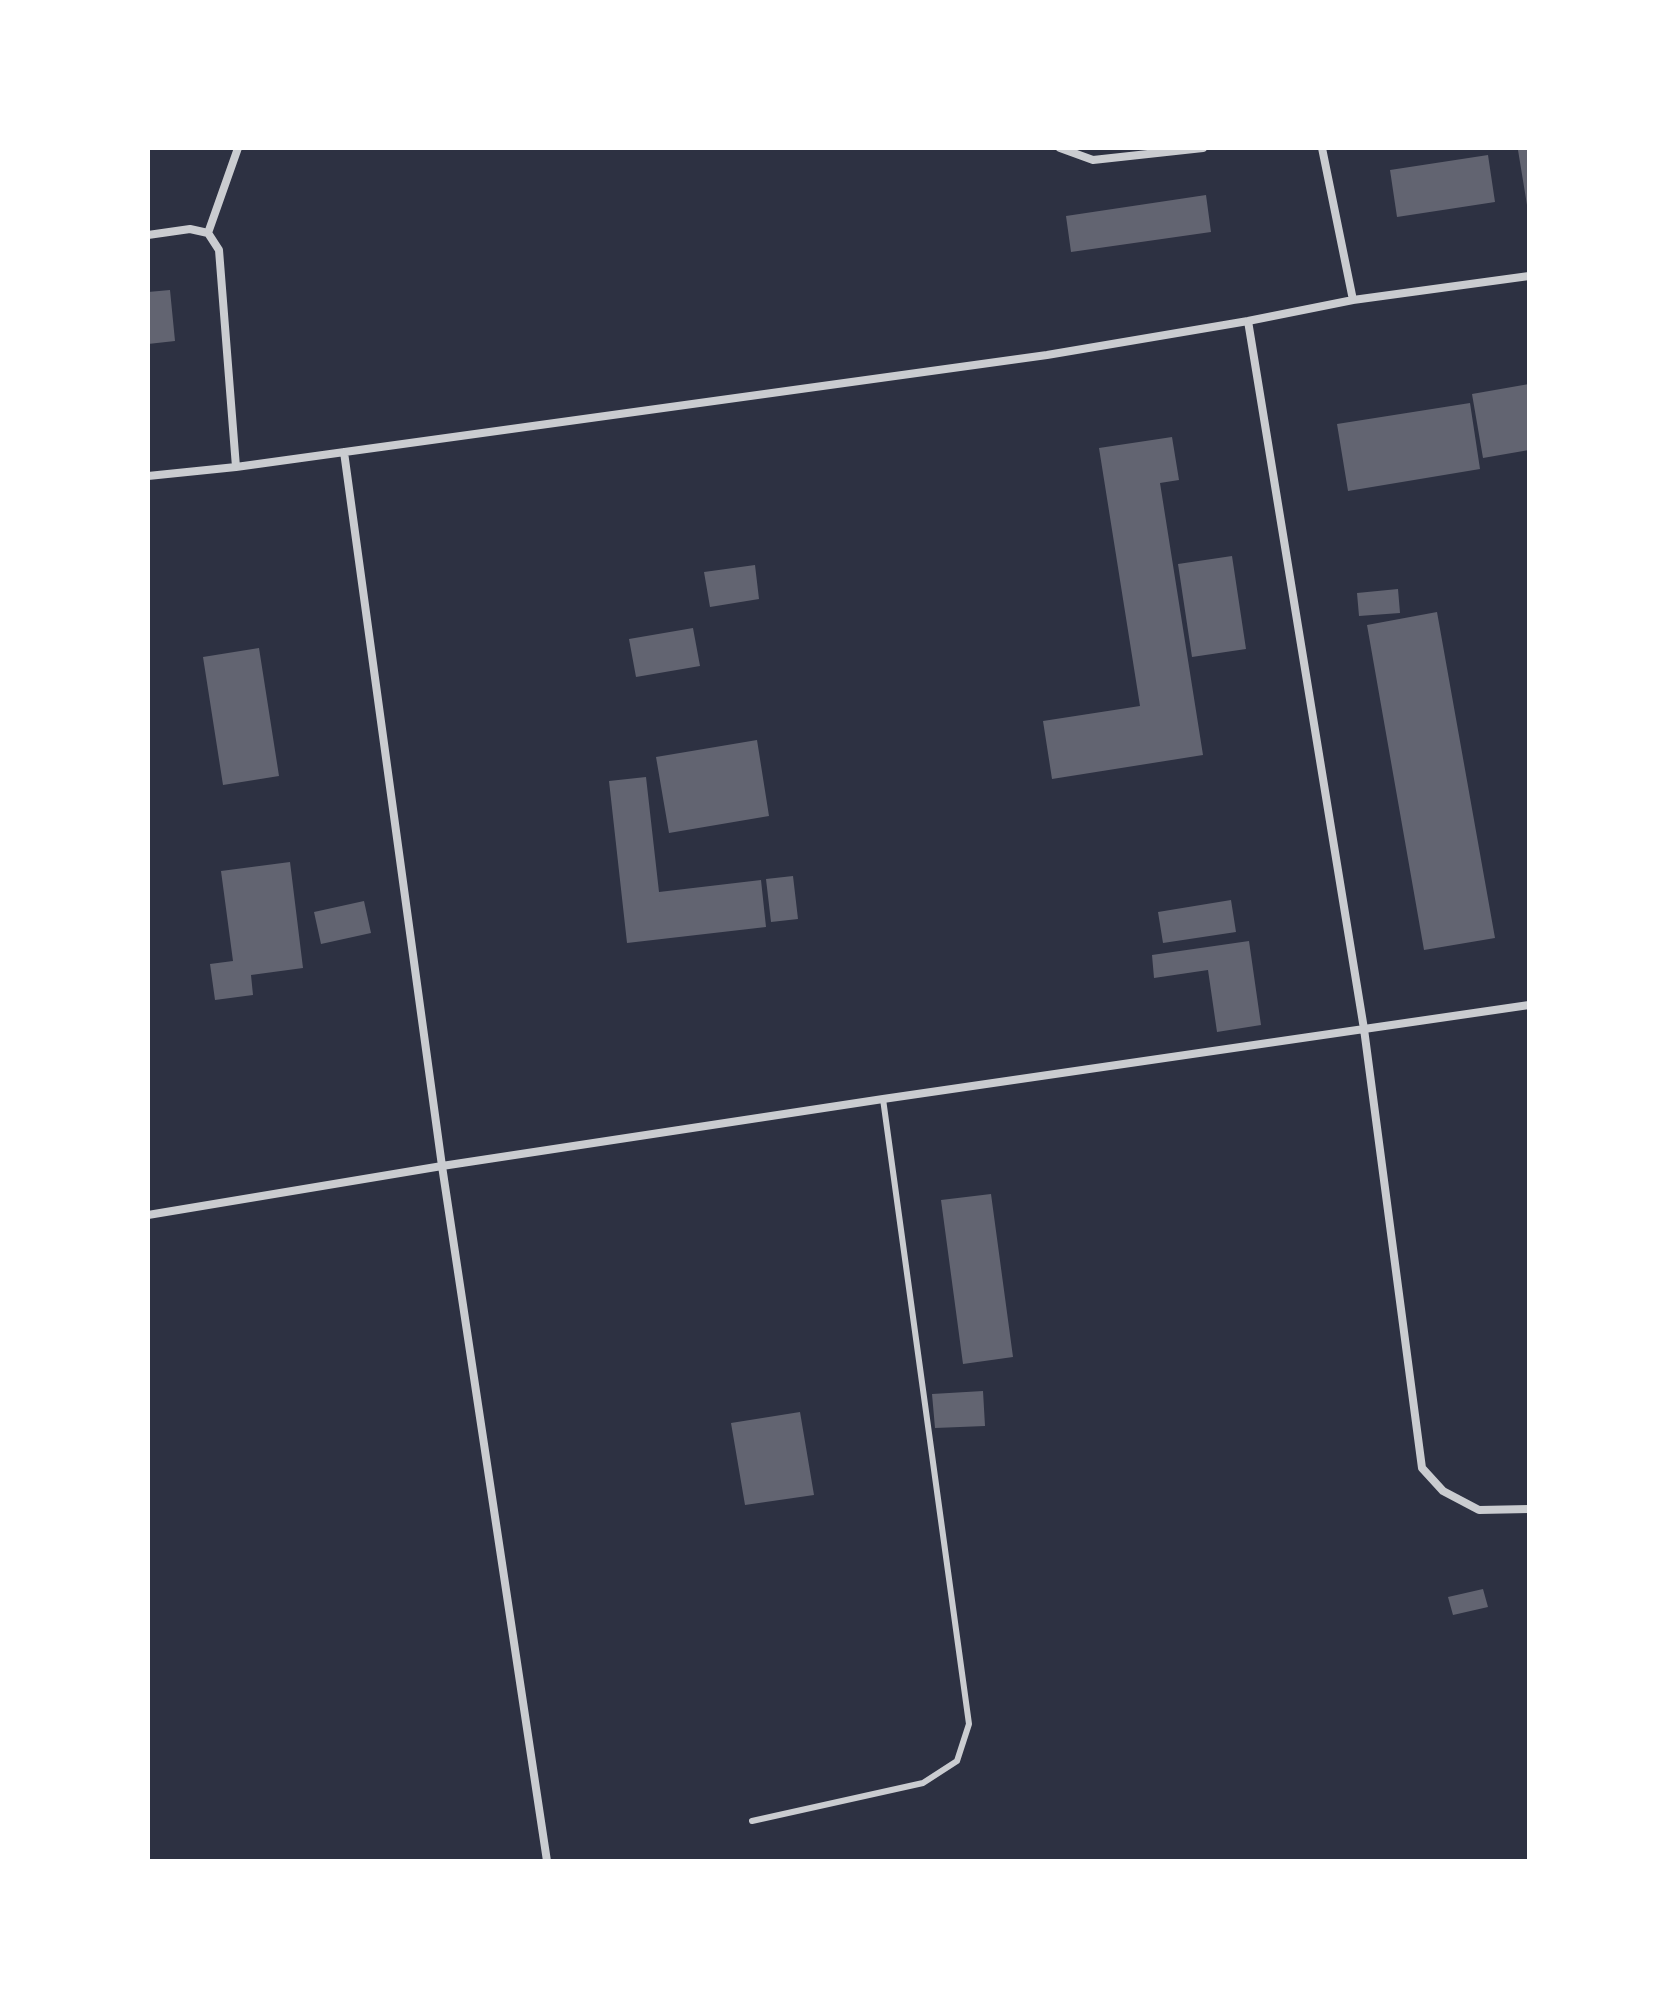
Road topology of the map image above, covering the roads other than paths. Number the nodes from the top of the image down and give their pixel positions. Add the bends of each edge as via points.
1 (238, 148) edge
2 (1060, 148) edge
3 (1203, 148) edge
4 (1322, 148) edge
5 (208, 233) junction
6 (148, 235) edge
7 (1529, 276) edge
8 (1353, 300) junction
9 (1248, 321) junction
10 (344, 452) junction
11 (236, 467) junction
12 (148, 476) edge
13 (1529, 1005) edge
14 (1364, 1029) junction
15 (883, 1099) junction
16 (442, 1166) junction
17 (148, 1215) edge
18 (1529, 1509) edge
19 (752, 1821) dead end
20 (547, 1861) edge

1 - 5 street
2 - 3 street via 1093,160
4 - 8 street
5 - 6 street via 190,229
5 - 11 street via 219,250
7 - 8 street
8 - 9 street
9 - 10 street via 1047,355
9 - 14 street
10 - 11 street
10 - 16 street
11 - 12 street
13 - 14 street
14 - 15 street
14 - 18 street via 1422,1468 1443,1491 1479,1510
15 - 16 street
15 - 19 lane via 969,1724 957,1761 923,1783
16 - 17 street
16 - 20 street

